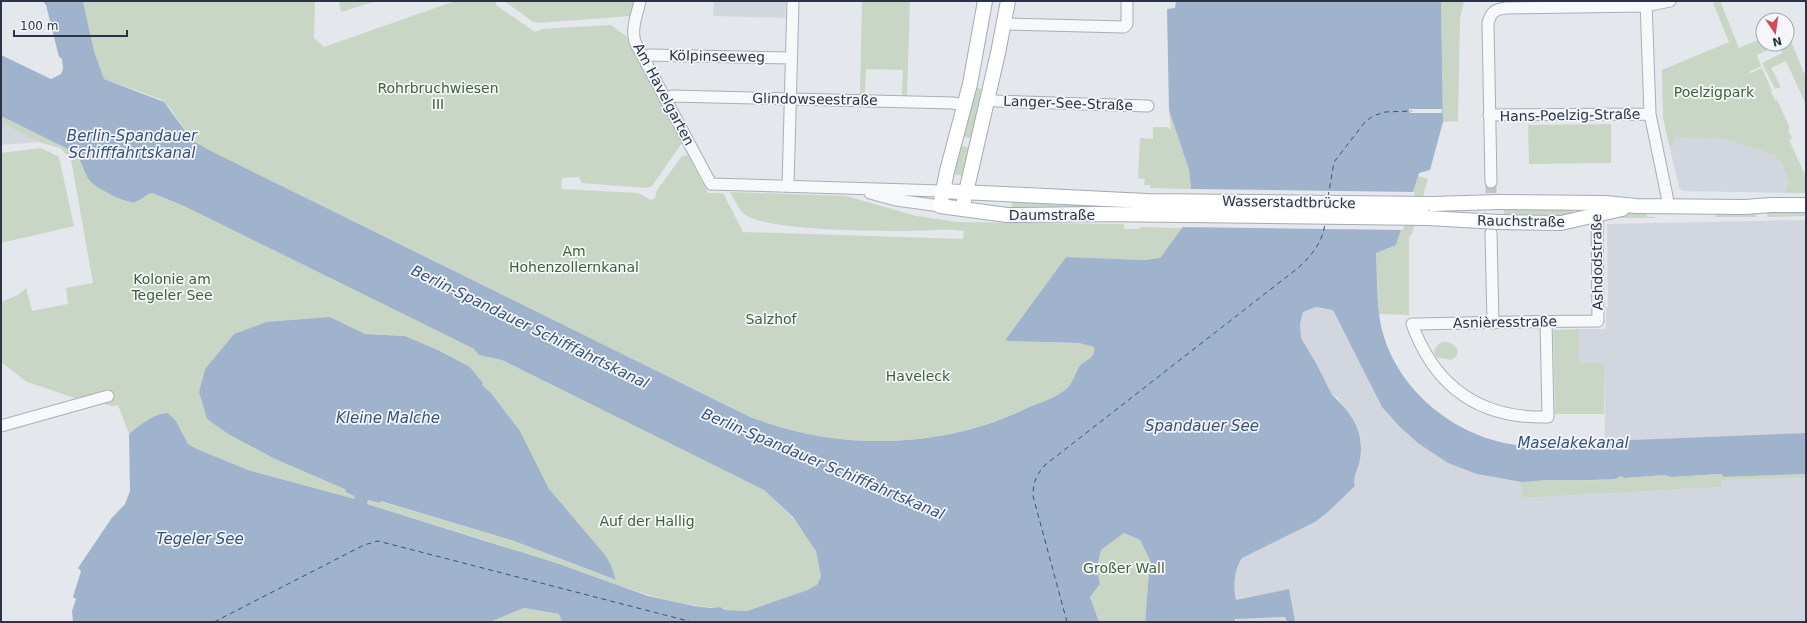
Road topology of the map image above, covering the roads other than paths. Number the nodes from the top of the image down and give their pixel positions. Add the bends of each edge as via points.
1 (640, 1) edge
2 (793, 1) edge
3 (985, 1) edge
4 (1008, 1) edge
5 (1127, 1) edge
6 (1670, 1) edge
7 (1646, 4) edge
8 (1004, 24) junction
9 (644, 57) junction
10 (791, 58) junction
11 (666, 98) junction
12 (790, 98) junction
13 (987, 99) junction
14 (964, 105) junction
15 (1148, 106) dead end
16 (1650, 114) junction
17 (1489, 115) junction
18 (955, 138) junction
19 (976, 144) junction
20 (1491, 182) tunnel mouth
21 (788, 186) junction
22 (853, 188) junction
23 (942, 191) junction
24 (966, 193) junction
25 (1146, 201) joint
26 (1432, 204) joint
27 (1806, 205) edge
28 (940, 206) junction
29 (1669, 206) junction
30 (961, 209) junction
31 (1596, 209) junction
32 (1143, 215) joint
33 (1428, 218) joint
34 (1495, 228) junction
35 (1598, 321) joint
36 (1546, 322) junction
37 (1493, 323) junction
38 (108, 396) dead end
39 (1, 426) edge

1 - 9 street, Am Havelgarten via 632,34
2 - 10 street
3 - 14 main road
4 - 8 main road
5 - 8 street via 1127,24 1124,27
6 - 7 street
7 - 16 street
7 - 17 street via 1506,8 1494,11 1488,23
8 - 13 main road
9 - 10 street, Kölpinseeweg via 649,55
9 - 11 street, Am Havelgarten
10 - 12 street
11 - 12 street, Glindowseestraße
11 - 21 street, Am Havelgarten via 711,184
12 - 14 street, Glindowseestraße
12 - 21 street
13 - 15 street, Langer-See-Straße
13 - 19 main road
14 - 18 main road
16 - 17 street, Hans-Poelzig-Straße
16 - 29 street
17 - 20 street
18 - 19 main road
18 - 23 main road
19 - 24 main road
21 - 22 street
22 - 23 street
22 - 28 street via 896,200
23 - 24 main road, Daumstraße
23 - 28 main road
24 - 25 main road, Daumstraße
24 - 30 main road
25 - 26 main road, Wasserstadtbrücke
26 - 31 main road, Rauchstraße, bridge via 1498,202
27 - 29 main road, Rauchstraße
28 - 30 main road, Daumstraße
29 - 31 main road, Rauchstraße
30 - 32 main road, Daumstraße via 1000,215
31 - 34 main road, Rauchstraße via 1561,223
31 - 35 street, Ashdodstraße
32 - 33 main road, Wasserstadtbrücke
33 - 34 main road, Rauchstraße, bridge
34 - 37 street
35 - 36 street, Asnièresstraße
36 - 37 street, Asnièresstraße
36 - 37 street, Asnièresstraße via 1548,417 1506,414 1484,407 1459,393 1442,378 1430,362 1412,324
38 - 39 street

